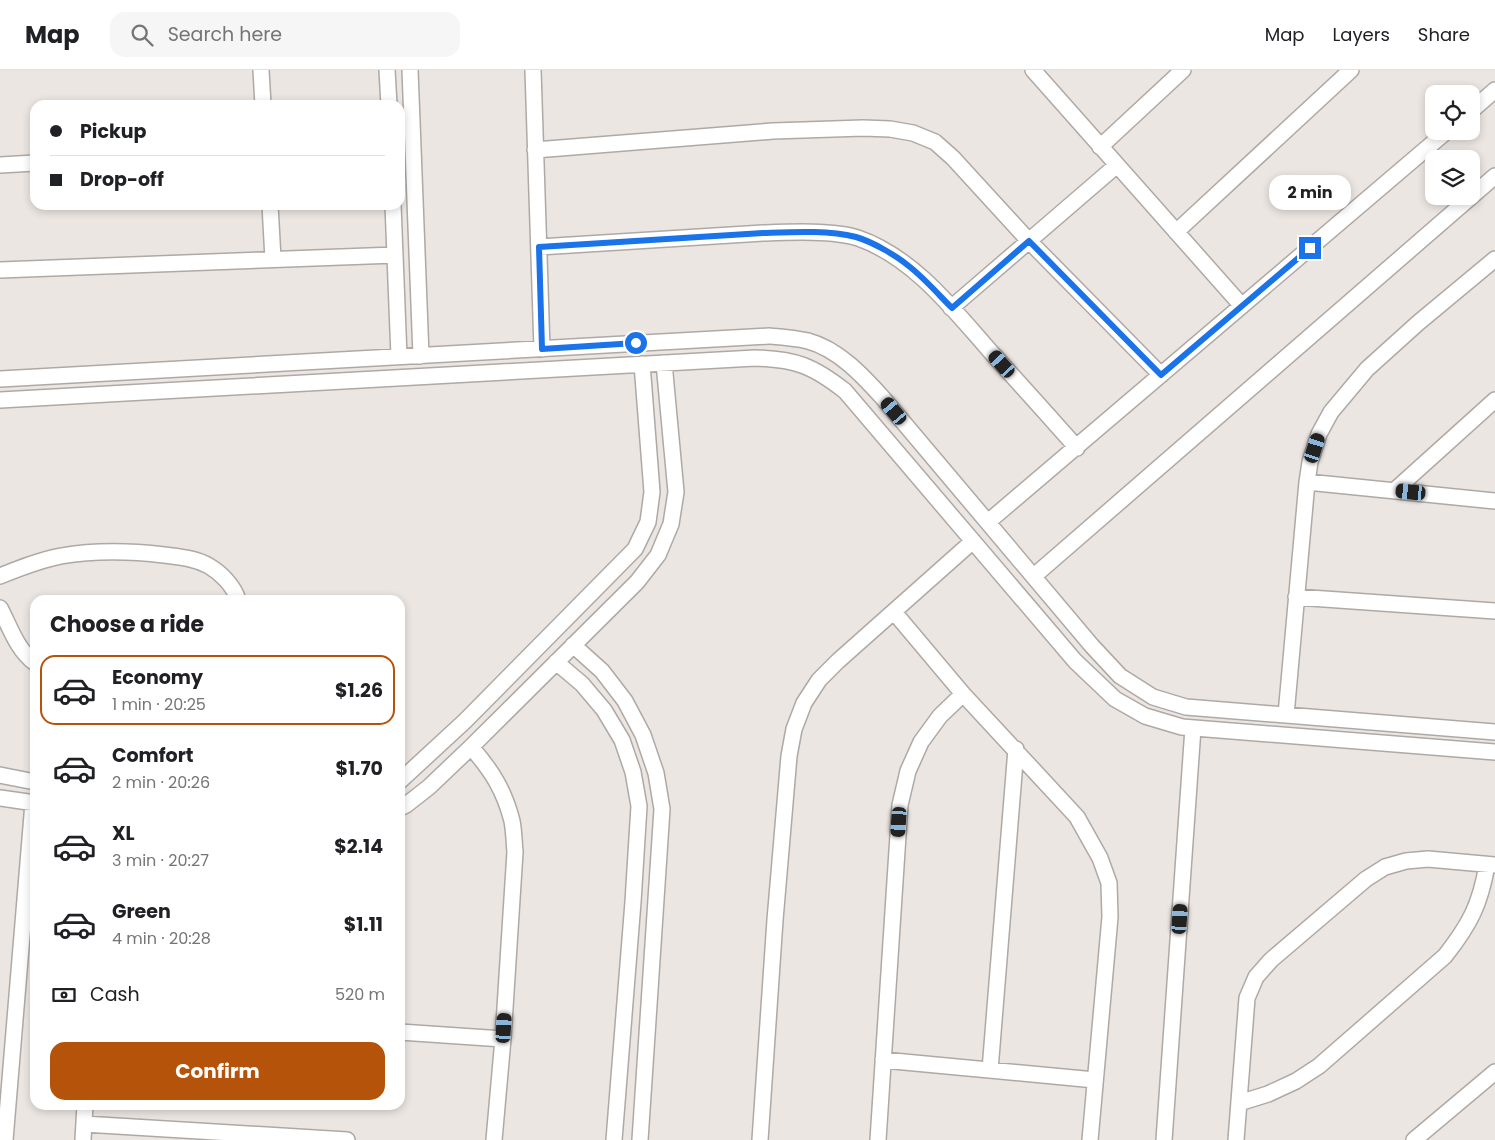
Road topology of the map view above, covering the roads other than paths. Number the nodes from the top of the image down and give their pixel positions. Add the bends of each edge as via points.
1 (261, 70) edge
2 (387, 70) edge
3 (410, 70) edge
4 (533, 70) edge
5 (1033, 70) edge
6 (1184, 70) edge
7 (1352, 70) edge
8 (1495, 90) edge
9 (264, 100) edge
10 (389, 100) edge
11 (1480, 103) edge
12 (1436, 140) edge
13 (1100, 147) junction
14 (536, 150) junction
15 (30, 163) edge
16 (0, 165) edge
17 (1116, 165) junction
18 (1495, 176) edge
19 (270, 210) edge
20 (393, 210) edge
21 (1176, 232) junction
22 (1029, 241) junction
23 (539, 247) junction
24 (395, 255) junction
25 (273, 259) junction
26 (1495, 259) edge
27 (0, 270) edge
28 (1242, 306) junction
29 (952, 308) junction
30 (542, 349) junction
31 (421, 356) junction
32 (399, 357) junction
33 (664, 363) junction
34 (642, 364) junction
35 (1161, 375) junction
36 (0, 379) edge
37 (882, 397) junction
38 (0, 400) edge
39 (1495, 400) edge
40 (864, 413) junction
41 (1077, 448) junction
42 (1307, 482) junction
43 (1394, 491) junction
44 (1495, 501) edge
45 (988, 522) junction
46 (974, 541) junction
47 (0, 576) edge
48 (1034, 576) junction
49 (235, 595) edge
50 (1296, 597) junction
51 (0, 608) edge
52 (1495, 611) edge
53 (894, 612) junction
54 (573, 645) junction
55 (30, 659) edge
56 (556, 662) junction
57 (963, 694) junction
58 (1286, 715) junction
59 (1193, 728) junction
60 (1495, 732) edge
61 (471, 747) junction
62 (1016, 749) junction
63 (1495, 752) edge
64 (0, 775) edge
65 (405, 775) edge
66 (30, 781) edge
67 (0, 798) edge
68 (30, 802) edge
69 (405, 806) edge
70 (30, 849) edge
71 (1491, 865) edge
72 (405, 1032) edge
73 (503, 1039) junction
74 (883, 1060) junction
75 (990, 1070) junction
76 (1495, 1072) edge
77 (1095, 1080) junction
78 (1239, 1103) junction
79 (85, 1110) edge
80 (84, 1124) junction
81 (5, 1140) edge
82 (83, 1140) edge
83 (347, 1140) edge
84 (494, 1140) edge
85 (614, 1140) edge
86 (640, 1140) edge
87 (760, 1140) edge
88 (878, 1140) edge
89 (1090, 1140) edge
90 (1164, 1140) edge
91 (1236, 1140) edge
92 (1414, 1140) edge

1 - 9 street
2 - 10 street
3 - 31 street
4 - 14 street
5 - 13 street
6 - 13 street
7 - 21 street
8 - 11 street
12 - 28 street
13 - 17 street
14 - 22 street via 773,131 863,128 913,133 935,142 953,158
14 - 23 street
15 - 16 street
17 - 21 street
17 - 22 street
18 - 48 street
19 - 25 street
20 - 24 street
21 - 28 street
22 - 29 street
22 - 35 street
23 - 29 street via 763,233 835,234 857,238 884,250 910,267
23 - 30 street
24 - 25 street
24 - 32 street
25 - 27 street
26 - 42 street via 1418,323 1367,369 1349,390 1319,434
28 - 35 street
29 - 41 street
30 - 31 street
30 - 37 street via 783,337 810,341 835,353
31 - 32 street
32 - 36 street
33 - 34 street
33 - 40 street via 779,359 803,365 826,376 845,391
33 - 54 street via 676,492 671,524 658,554 637,582
34 - 38 street
34 - 65 street via 652,492 648,522 635,549 465,721
35 - 41 street
37 - 40 street
37 - 45 street
39 - 43 street
40 - 46 street
41 - 45 street
42 - 43 street
42 - 50 street
43 - 44 street
45 - 48 street
46 - 53 street
46 - 59 street via 1075,661 1115,699 1144,716
47 - 49 street via 60,556 99,551 138,552 189,558 209,566 225,578
48 - 58 street via 1120,676 1153,697 1186,707
50 - 52 street
50 - 58 street
51 - 55 street via 20,648
53 - 57 street
53 - 87 street via 819,680 804,703 794,729 777,891
54 - 56 street
54 - 86 street via 602,671 644,734 662,809
56 - 61 street
56 - 85 street via 582,684 604,710 622,740 633,772 639,806
57 - 62 street
57 - 74 street via 940,716 921,742 908,771 900,805
58 - 60 street
59 - 63 street
59 - 90 street
61 - 69 street
61 - 73 street via 490,769 504,795 512,822 515,852
62 - 75 street
62 - 77 street via 1077,817 1100,858 1109,883 1110,917
64 - 66 street
67 - 68 street
70 - 81 street
71 - 78 street via 1474,914 1445,956 1318,1066 1296,1081
71 - 78 street via 1428,859 1385,867 1366,879 1271,960 1256,977 1247,998
72 - 73 street
73 - 84 street
74 - 75 street
74 - 88 street
75 - 77 street
76 - 92 street
77 - 89 street
78 - 91 street
79 - 80 street
80 - 82 street
80 - 83 street

